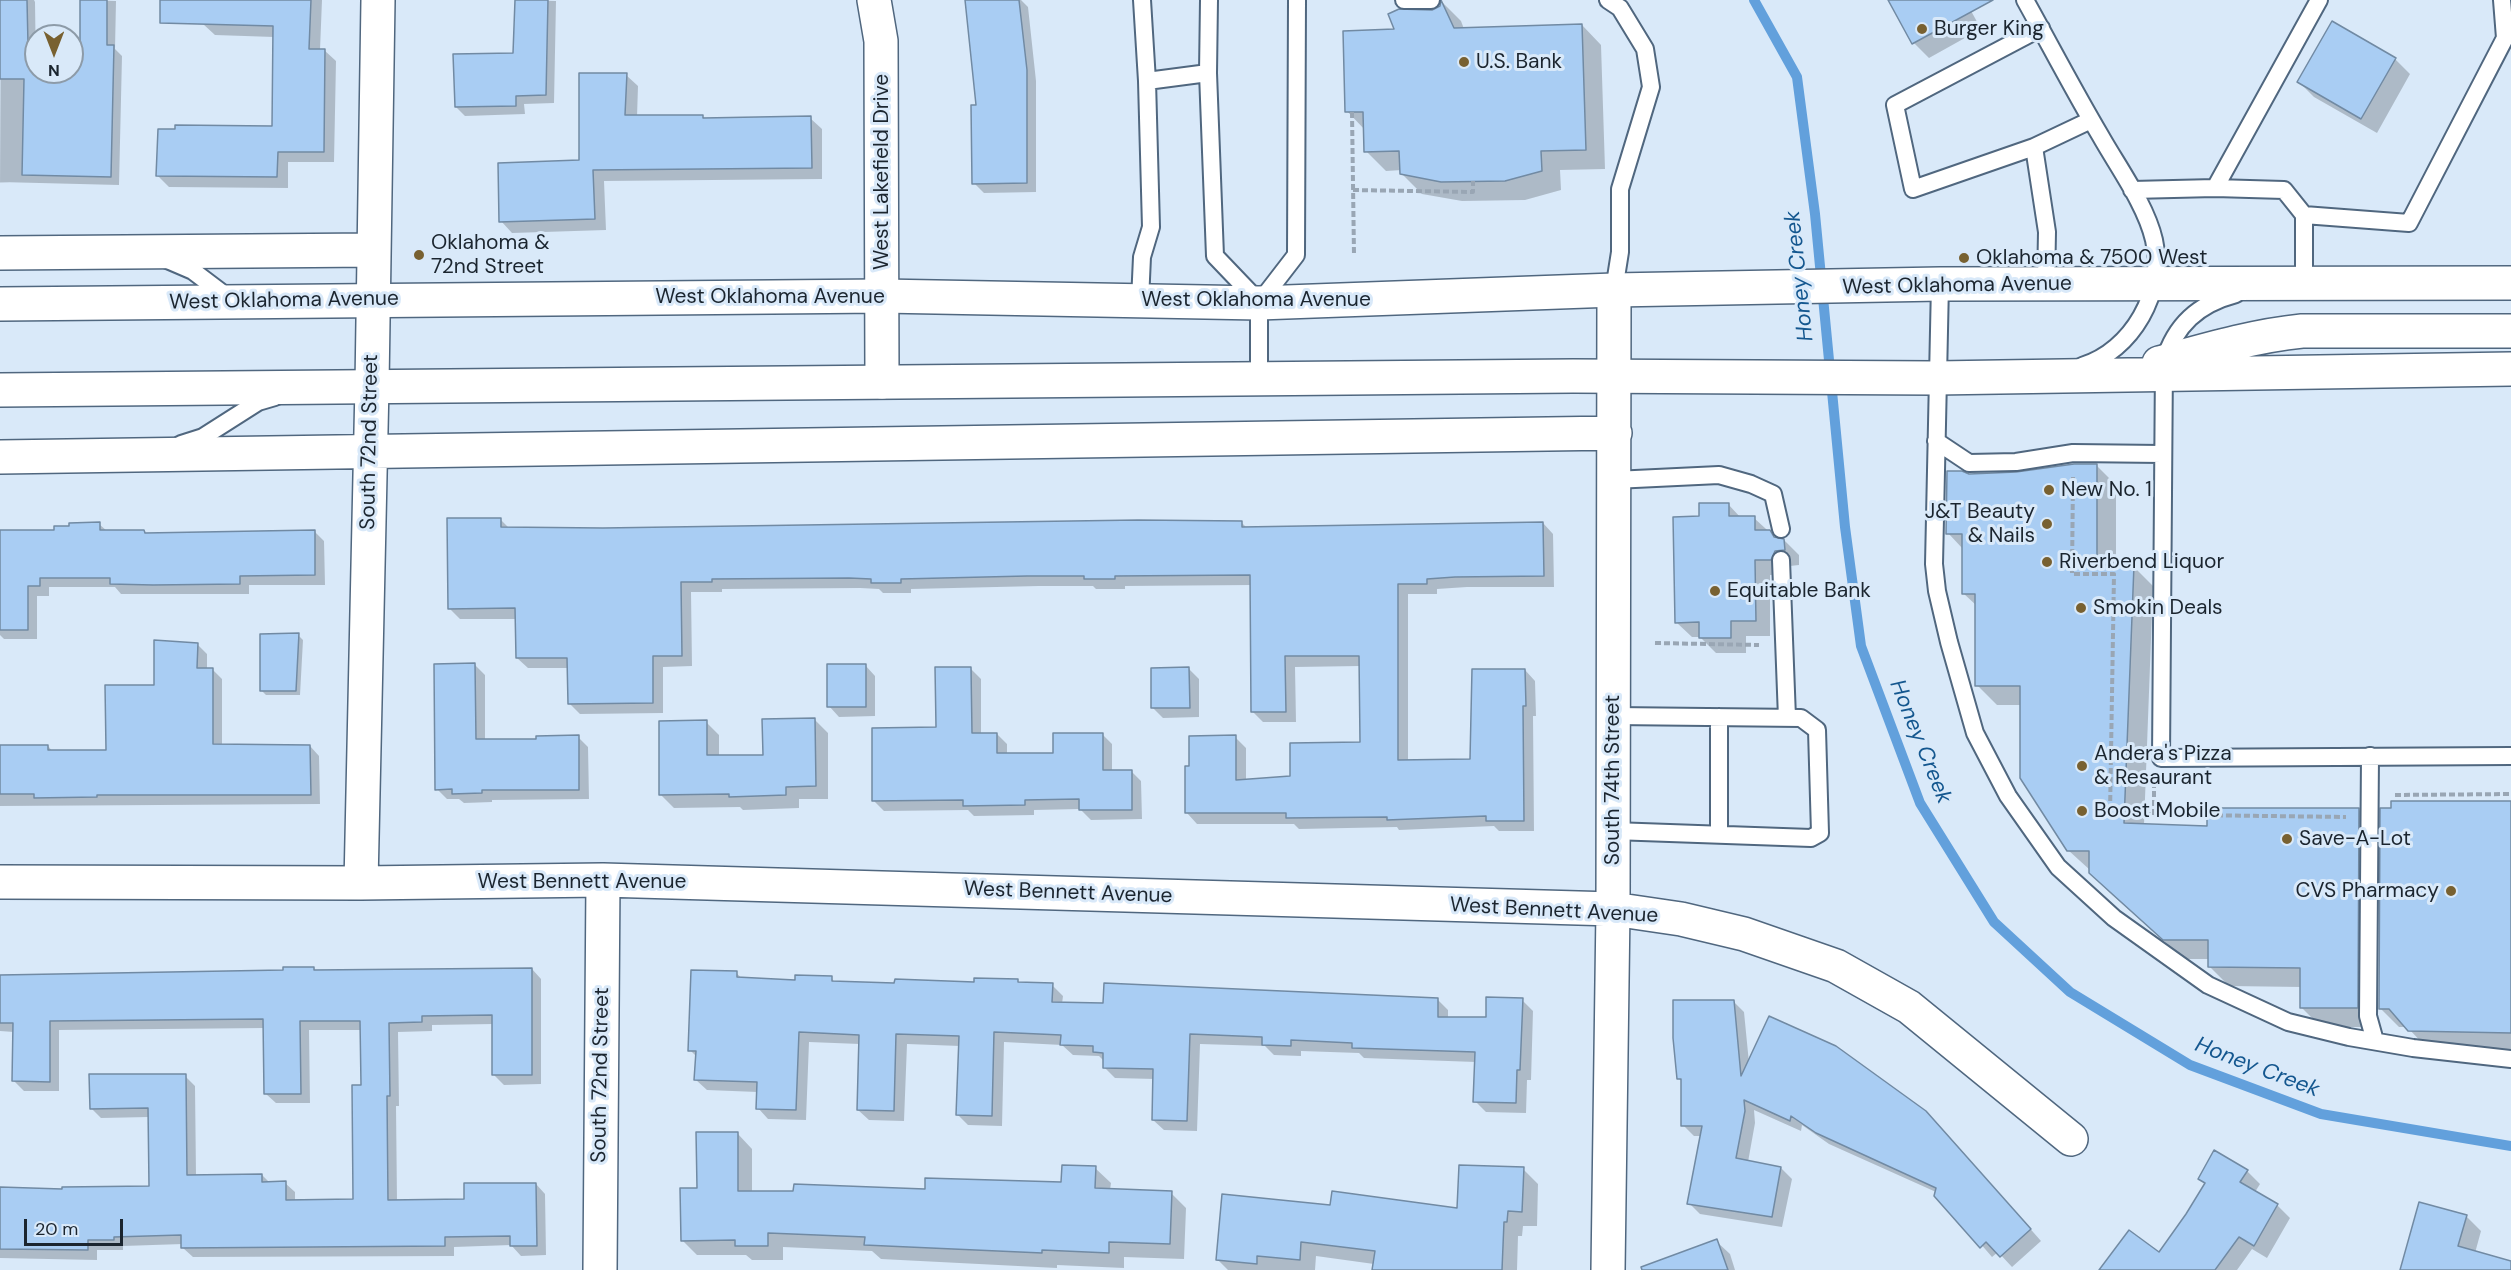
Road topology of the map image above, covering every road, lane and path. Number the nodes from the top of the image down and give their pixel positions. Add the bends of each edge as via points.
1 (378, 0) edge
2 (874, 0) edge
3 (1142, 0) edge
4 (1209, 0) edge
5 (1297, 0) edge
6 (1404, 0) edge
7 (1431, 0) edge
8 (1608, 0) edge
9 (2025, 0) edge
10 (2319, 0) edge
11 (2502, 0) edge
12 (2041, 28) junction
13 (2508, 38) edge
14 (1208, 73) junction
15 (1147, 81) junction
16 (1352, 112) dead end
17 (2091, 120) junction
18 (2034, 147) junction
19 (1473, 181) dead end
20 (2215, 188) junction
21 (1353, 190) junction
22 (2132, 190) junction
23 (2304, 215) junction
24 (374, 250) junction
25 (140, 252) junction
26 (0, 253) edge
27 (1354, 255) dead end
28 (2511, 283) edge
29 (1940, 284) junction
30 (2269, 284) junction
31 (2304, 284) junction
32 (2046, 285) junction
33 (2155, 285) junction
34 (1614, 290) junction
35 (882, 296) junction
36 (373, 299) junction
37 (233, 301) junction
38 (1140, 301) junction
39 (1260, 303) junction
40 (0, 304) edge
41 (2511, 331) edge
42 (2163, 368) junction
43 (2511, 369) edge
44 (1615, 376) junction
45 (2047, 376) junction
46 (1936, 378) junction
47 (1259, 379) junction
48 (882, 381) junction
49 (372, 385) junction
50 (313, 387) junction
51 (0, 390) edge
52 (1615, 433) junction
53 (1936, 441) junction
54 (370, 453) junction
55 (2162, 454) junction
56 (146, 455) junction
57 (0, 457) edge
58 (1614, 480) junction
59 (1781, 529) dead end
60 (1782, 560) dead end
61 (1655, 644) dead end
62 (1784, 646) junction
63 (1614, 716) junction
64 (1719, 717) junction
65 (1787, 718) junction
66 (2370, 756) junction
67 (2511, 756) edge
68 (2161, 758) junction
69 (2511, 794) edge
70 (2384, 795) dead end
71 (2154, 815) dead end
72 (1613, 831) junction
73 (1719, 834) junction
74 (603, 880) junction
75 (0, 882) edge
76 (361, 883) junction
77 (1613, 909) junction
78 (2375, 1041) junction
79 (2511, 1059) edge
80 (2070, 1138) dead end
81 (600, 1270) edge
82 (1608, 1270) edge

1 - 24 street, South 72nd Street
2 - 35 street, West Lakefield Drive via 881,41
3 - 15 lane
4 - 14 lane
5 - 39 lane via 1296,255
6 - 7 lane
8 - 34 lane via 1620,8 1645,49 1651,87 1620,189 1620,252
9 - 12 lane
10 - 20 lane
11 - 13 lane
12 - 17 lane
12 - 18 lane via 1895,105 1913,189
13 - 23 lane via 2409,223
14 - 15 lane
14 - 39 lane via 1215,256
15 - 38 lane via 1150,227 1142,257
16 - 21 path
17 - 18 lane
17 - 22 lane
18 - 32 lane via 2047,232
19 - 21 path via 1473,192
20 - 22 lane
20 - 23 lane via 2284,190
21 - 27 path
22 - 33 lane via 2154,239
23 - 31 lane
24 - 25 street
24 - 36 street, South 72nd Street
25 - 26 street
25 - 37 lane via 193,271
28 - 31 street, West Oklahoma Avenue
29 - 32 street, West Oklahoma Avenue
29 - 34 street, West Oklahoma Avenue
29 - 46 lane
30 - 31 street, West Oklahoma Avenue
30 - 33 street, West Oklahoma Avenue
30 - 42 lane via 2218,298 2194,312 2175,333
32 - 33 street, West Oklahoma Avenue
33 - 45 lane via 2142,315 2108,356
34 - 39 street, West Oklahoma Avenue
34 - 44 street, South 74th Street
35 - 36 street, West Oklahoma Avenue
35 - 38 street, West Oklahoma Avenue
35 - 48 street, West Lakefield Drive
36 - 37 street, West Oklahoma Avenue
36 - 49 street, South 72nd Street
37 - 40 street, West Oklahoma Avenue
38 - 39 street, West Oklahoma Avenue
39 - 47 lane
41 - 42 street via 2280,333 2217,347
42 - 43 street
42 - 45 street via 2117,375
42 - 55 lane
44 - 46 street
44 - 47 street
44 - 52 street, South 74th Street
45 - 46 street
46 - 53 lane
47 - 48 street
48 - 49 street
49 - 50 street
49 - 54 street, South 72nd Street
50 - 51 street
50 - 56 lane via 258,402 203,437
52 - 54 street
52 - 58 street, South 74th Street
53 - 55 lane via 1969,464 2073,453
53 - 78 lane via 1937,591 1975,733 2008,796 2058,867 2114,918 2208,985 2288,1022
54 - 56 street
54 - 76 street, South 72nd Street
55 - 68 lane
56 - 57 street
58 - 59 lane via 1719,475 1751,484 1773,495
58 - 63 street, South 74th Street
60 - 62 lane
61 - 62 path
62 - 65 lane
63 - 64 lane
63 - 72 street, South 74th Street
64 - 65 lane
64 - 73 lane
65 - 73 lane via 1801,718 1817,730 1820,833 1811,838
66 - 67 lane
66 - 68 lane
66 - 78 lane via 2368,1016
68 - 71 path via 2154,775
69 - 70 path
72 - 73 lane
72 - 77 street, South 74th Street
74 - 76 street, West Bennett Avenue
74 - 77 street, West Bennett Avenue
74 - 81 street, South 72nd Street
75 - 76 street, West Bennett Avenue
77 - 80 street, West Bennett Avenue via 1744,934 1836,966 1909,1007
77 - 82 street, South 74th Street
78 - 79 lane

